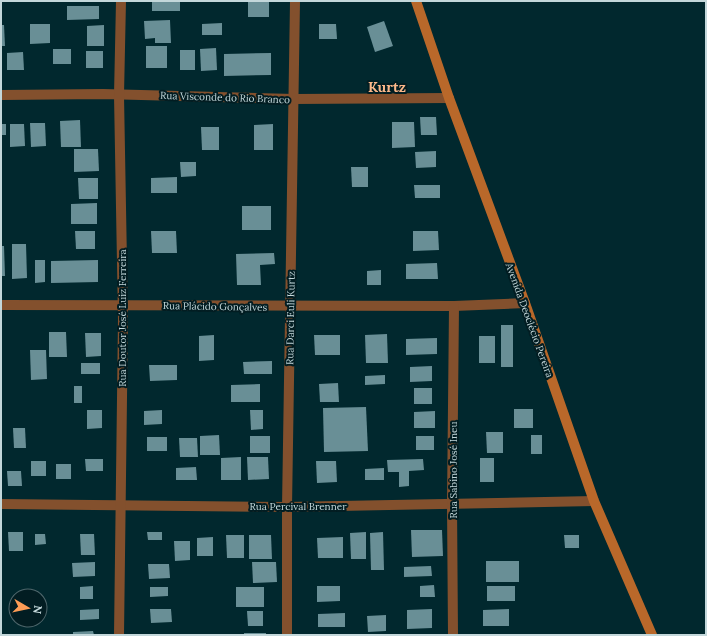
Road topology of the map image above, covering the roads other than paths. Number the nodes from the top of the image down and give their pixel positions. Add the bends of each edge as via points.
1 (121, 1) edge
2 (295, 1) edge
3 (416, 1) edge
4 (1, 95) edge
5 (119, 95) junction
6 (450, 98) junction
7 (294, 99) junction
8 (525, 302) junction
9 (1, 305) edge
10 (123, 305) junction
11 (290, 306) junction
12 (454, 306) junction
13 (594, 502) junction
14 (1, 504) edge
15 (452, 504) junction
16 (122, 505) junction
17 (287, 507) junction
18 (119, 635) edge
19 (287, 635) edge
20 (453, 635) edge
21 (652, 635) edge

1 - 5 street, Rua Doutor José Luiz Ferreira
2 - 7 street, Rua Darci Euli Kurtz
3 - 6 street, Avenida Deoclécio Pereira
4 - 5 street, Rua Visconde do Rio Branco
5 - 7 street, Rua Visconde do Rio Branco
5 - 10 street, Rua Doutor José Luiz Ferreira
6 - 7 street, Rua Visconde do Rio Branco
6 - 8 street, Avenida Deoclécio Pereira
7 - 11 street, Rua Darci Euli Kurtz
8 - 12 street, Rua Plácido Gonçalves
8 - 13 street, Avenida Deoclécio Pereira
9 - 10 street, Rua Plácido Gonçalves
10 - 11 street, Rua Plácido Gonçalves
10 - 16 street, Rua Doutor José Luiz Ferreira
11 - 12 street, Rua Plácido Gonçalves
11 - 17 street, Rua Darci Euli Kurtz
12 - 15 street, Rua Sabino José Ineu
13 - 15 street, Rua Percival Brenner
13 - 21 street, Avenida Deoclécio Pereira
14 - 16 street, Rua Percival Brenner
15 - 17 street, Rua Percival Brenner
15 - 20 street, Rua Sabino José Ineu
16 - 17 street, Rua Percival Brenner
16 - 18 street, Rua Doutor José Luiz Ferreira
17 - 19 street, Rua Darci Euli Kurtz

